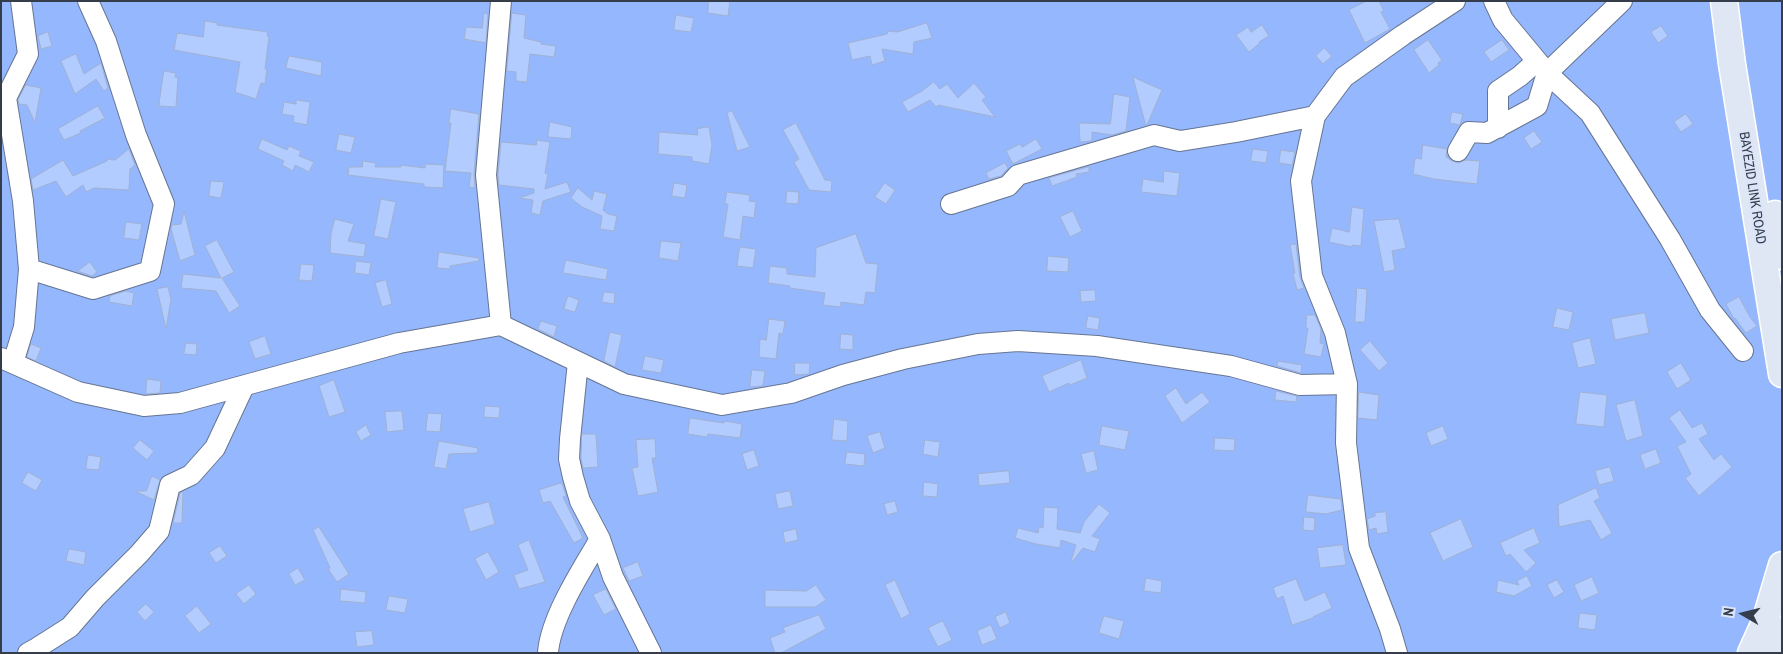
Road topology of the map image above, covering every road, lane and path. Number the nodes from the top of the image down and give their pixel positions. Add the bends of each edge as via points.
1 (22, 1) edge
2 (88, 1) edge
3 (501, 1) edge
4 (1455, 1) edge
5 (1494, 1) edge
6 (1622, 1) edge
7 (1724, 1) edge
8 (1741, 1) edge
9 (1542, 67) junction
10 (1315, 116) junction
11 (1498, 128) junction
12 (1458, 151) dead end
13 (951, 204) dead end
14 (1782, 256) edge
15 (29, 269) junction
16 (501, 325) junction
17 (1744, 351) dead end
18 (7, 361) edge
19 (578, 362) junction
20 (1782, 374) edge
21 (1348, 384) junction
22 (244, 386) junction
23 (600, 539) junction
24 (1782, 565) edge
25 (1782, 631) edge
26 (28, 653) edge
27 (548, 653) edge
28 (651, 653) edge
29 (1397, 653) edge
30 (1751, 653) edge
31 (1773, 653) edge

1 - 15 street via 28,54 6,98 23,201
2 - 15 street via 106,41 136,135 164,204 150,271 93,289
3 - 16 street via 486,176
4 - 10 street via 1344,77
5 - 9 street via 1503,20
6 - 9 street
7 - 20 main road, BAYEZID LINK ROAD
8 - 14 main road, BAYEZID LINK ROAD
9 - 11 street via 1537,106
9 - 11 street via 1520,76 1498,91
9 - 17 street via 1590,113 1670,239 1710,310
10 - 13 street via 1180,141 1154,135 1018,175 1008,186
10 - 21 street via 1301,181 1312,276 1335,333
11 - 12 street via 1488,133 1468,132
15 - 18 street via 24,327
16 - 19 street
16 - 22 street via 400,343
18 - 22 street via 78,392 144,406 180,403
19 - 21 street via 624,384 722,404 791,393 903,358 978,344 1018,341 1097,346 1231,366 1300,385
19 - 23 street via 569,459 580,501
21 - 29 street via 1346,443 1359,548
22 - 26 street via 215,448 191,475 170,485 160,531 70,627
23 - 27 street via 560,613 549,638
23 - 28 street via 614,577
24 - 30 main road via 1765,622
25 - 31 main road

